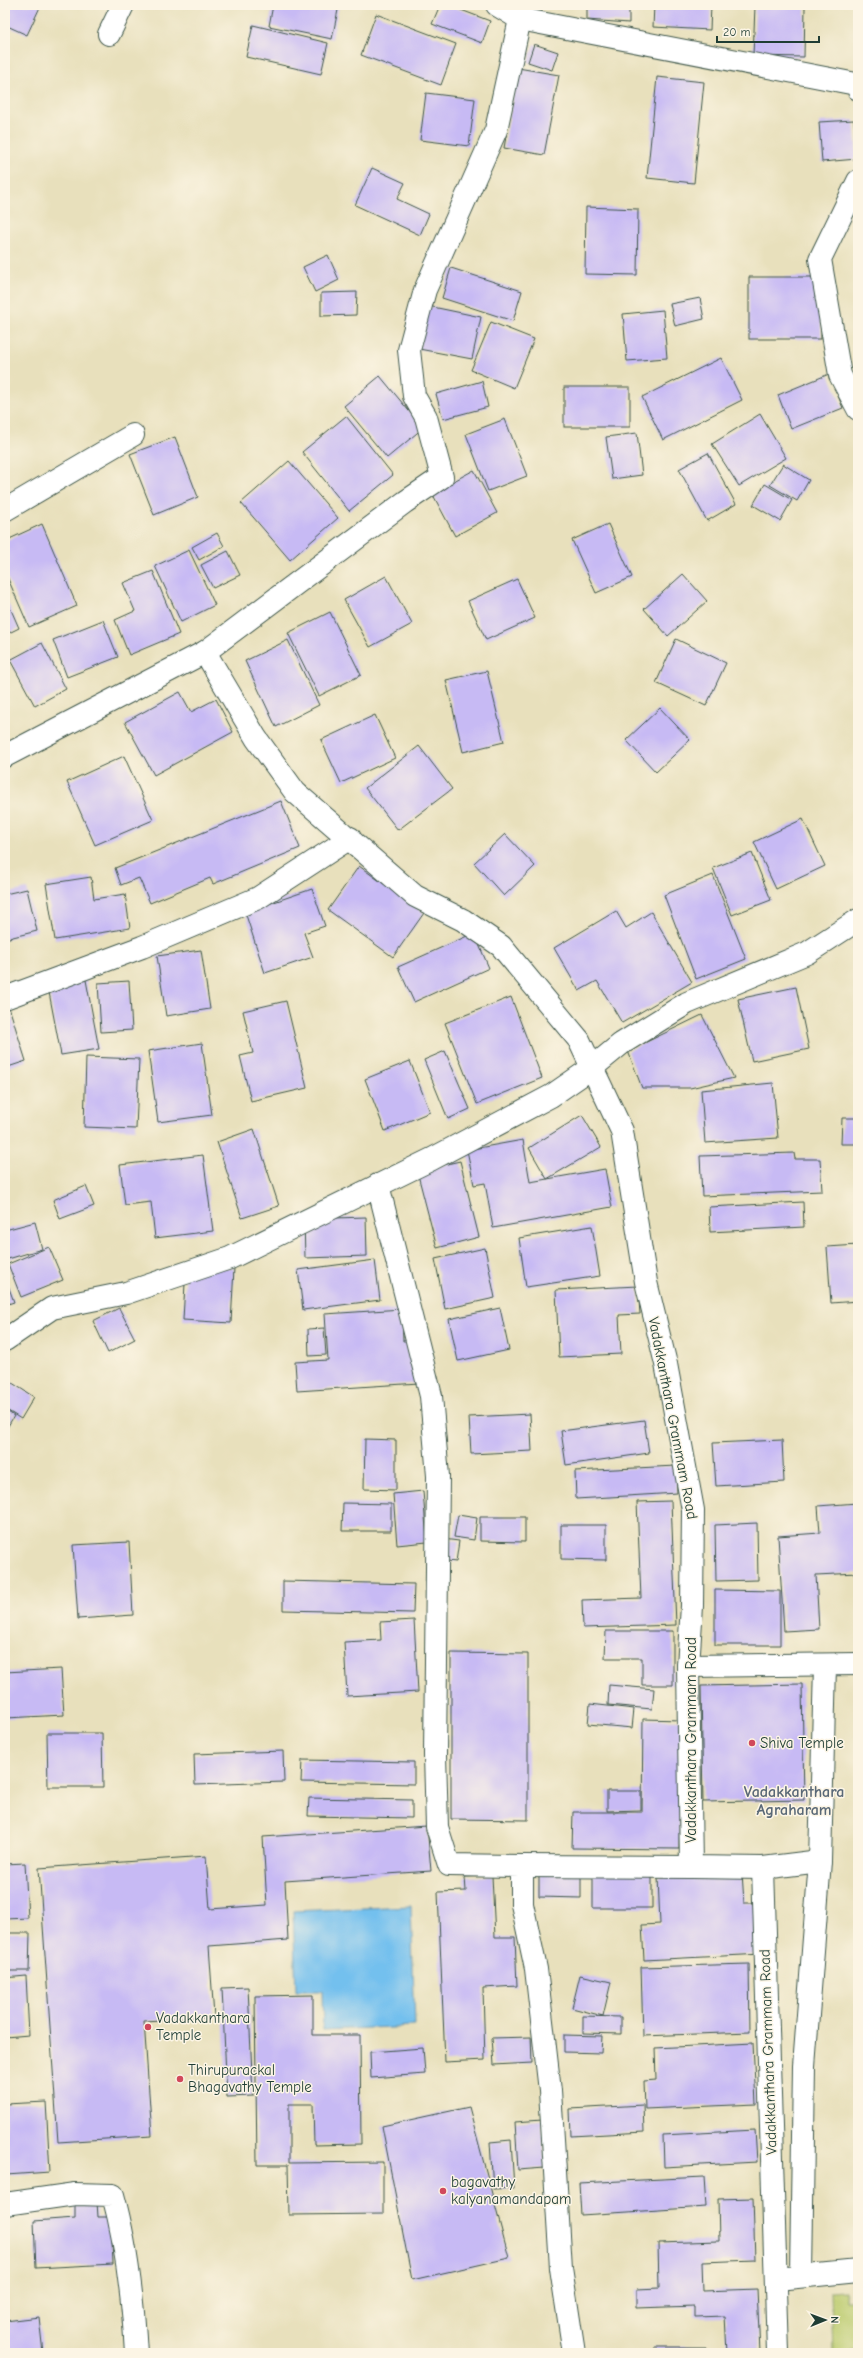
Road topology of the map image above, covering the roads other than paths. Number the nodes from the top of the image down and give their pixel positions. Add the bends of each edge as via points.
1 (123, 5) edge
2 (497, 5) edge
3 (520, 20) junction
4 (109, 34) dead end
5 (858, 89) edge
6 (858, 182) edge
7 (858, 409) edge
8 (133, 435) dead end
9 (5, 510) edge
10 (205, 652) junction
11 (5, 756) edge
12 (350, 838) junction
13 (858, 920) edge
14 (5, 998) edge
15 (593, 1068) junction
16 (378, 1185) junction
17 (5, 1340) edge
18 (858, 1664) edge
19 (825, 1665) junction
20 (688, 1666) junction
21 (820, 1861) junction
22 (522, 1866) junction
23 (691, 1867) junction
24 (763, 1868) junction
25 (5, 2204) edge
26 (858, 2271) edge
27 (800, 2276) junction
28 (776, 2279) junction
29 (136, 2353) edge
30 (574, 2353) edge
31 (778, 2353) edge

1 - 4 street
2 - 3 street
3 - 5 street via 856,84
3 - 10 street via 496,130 425,290 409,350 414,396 426,417 442,477
6 - 7 street via 820,259 840,375
8 - 9 street
10 - 11 street
10 - 12 street, Vadakkanthara Grammam Road via 256,738 295,792
12 - 14 street via 258,898 142,947
12 - 15 street, Vadakkanthara Grammam Road via 415,896 463,920 501,946 579,1040
13 - 15 street via 808,953 687,1002 621,1044
15 - 16 street via 551,1096
15 - 20 street, Vadakkanthara Grammam Road via 622,1131 646,1282 666,1364 693,1510 692,1606
16 - 17 street via 230,1258 126,1293 52,1308
16 - 22 street via 431,1396 438,1476 435,1755 437,1828 449,1865
18 - 19 street
19 - 20 street
19 - 21 street
20 - 23 street, Vadakkanthara Grammam Road
21 - 24 street
21 - 27 street via 804,2066
22 - 23 street
22 - 30 street via 522,1904 536,1969 550,2091 561,2268
23 - 24 street
24 - 28 street, Vadakkanthara Grammam Road
25 - 29 street via 75,2194 113,2195 123,2236 134,2316
26 - 27 street
27 - 28 street
28 - 31 street, Vadakkanthara Grammam Road

